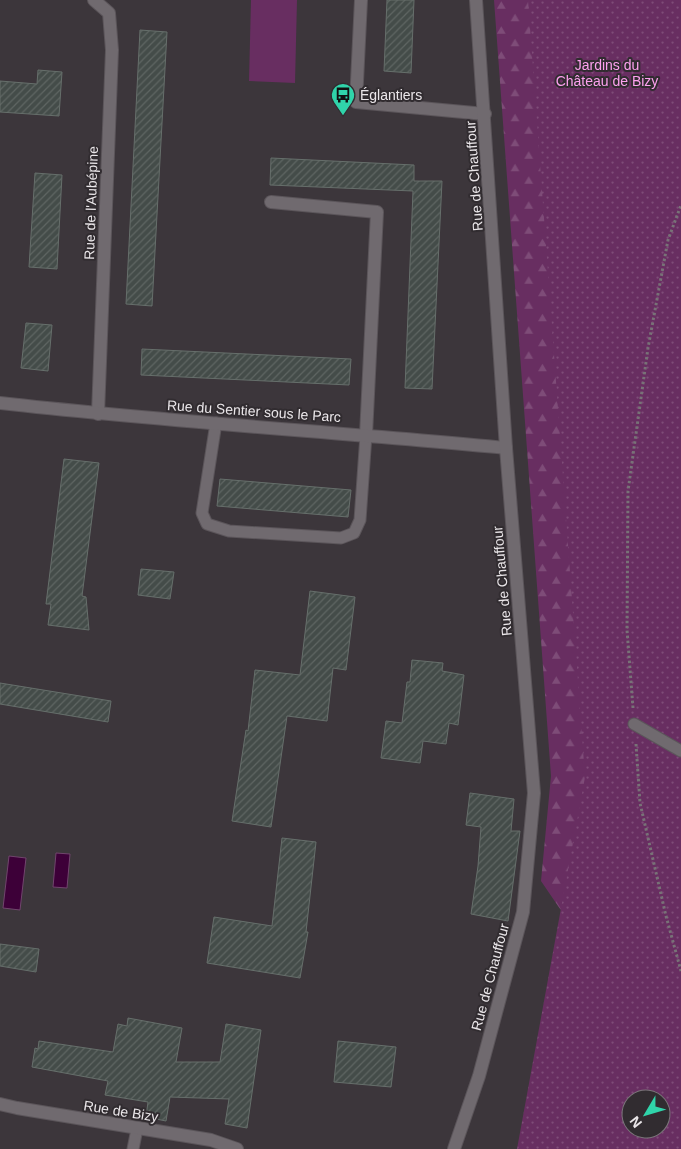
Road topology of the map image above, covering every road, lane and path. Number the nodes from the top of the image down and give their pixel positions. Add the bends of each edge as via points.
1 (94, 0) edge
2 (361, 0) edge
3 (476, 0) edge
4 (485, 114) junction
5 (271, 202) dead end
6 (681, 205) edge
7 (0, 403) edge
8 (98, 414) junction
9 (216, 423) junction
10 (366, 435) junction
11 (506, 448) junction
12 (634, 724) junction
13 (681, 751) edge
14 (681, 971) edge
15 (0, 1104) edge
16 (137, 1129) junction
17 (134, 1149) edge
18 (237, 1149) edge
19 (454, 1149) edge

1 - 8 street, Rue de l'Aubépine via 109,13 112,50
2 - 4 street via 356,102
3 - 4 street, Rue de Chauffour
4 - 11 street, Rue de Chauffour
5 - 10 street via 377,212
6 - 12 path via 664,260 628,491 627,630
7 - 8 street, Rue du Sentier sous le Parc
8 - 9 street, Rue du Sentier sous le Parc
9 - 10 street, Rue du Sentier sous le Parc
9 - 10 lane via 202,513 207,524 229,531 341,538 354,533 360,520
10 - 11 street, Rue du Sentier sous le Parc
11 - 19 street, Rue de Chauffour via 534,793 523,912 479,1076
12 - 13 lane
12 - 14 path via 640,803
15 - 16 street, Rue de Bizy
16 - 17 lane
16 - 18 street, Rue de Bizy via 211,1140

